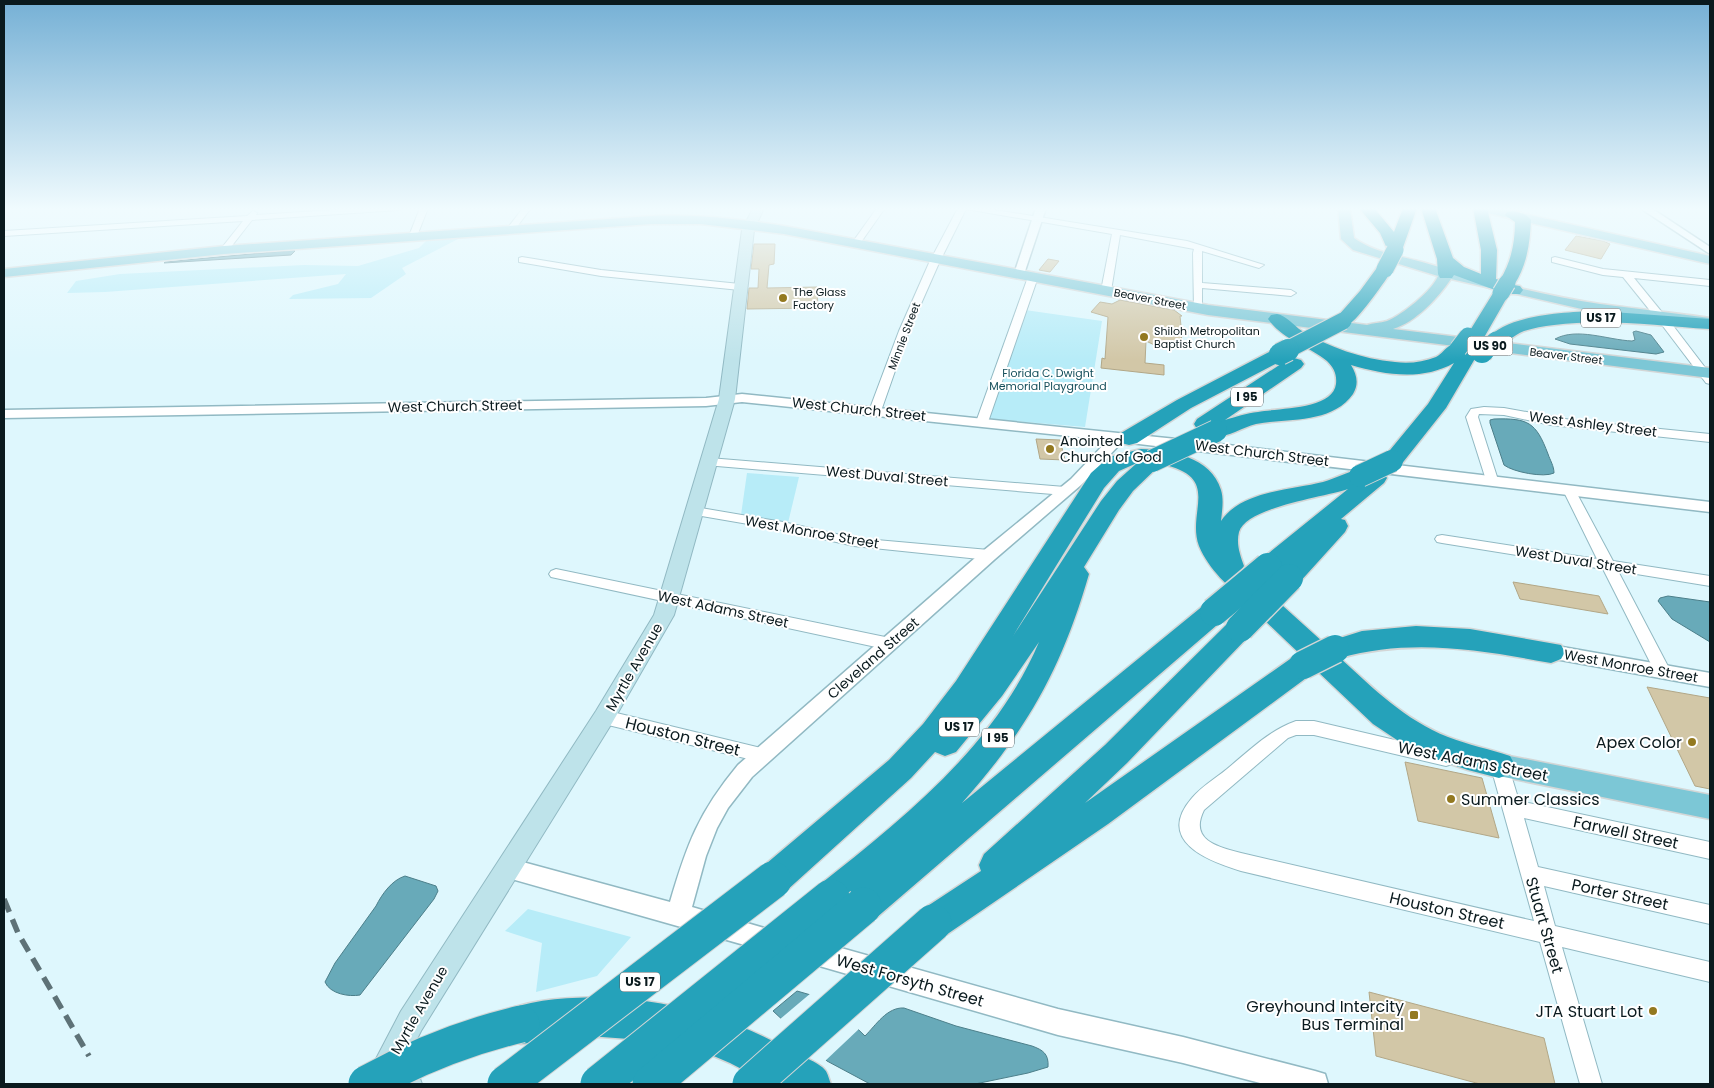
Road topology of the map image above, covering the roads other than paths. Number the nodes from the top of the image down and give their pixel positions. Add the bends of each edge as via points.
1 (936, 258) edge
2 (137, 259) edge
3 (744, 259) edge
4 (940, 259) edge
5 (1024, 259) edge
6 (1112, 259) edge
7 (1198, 259) edge
8 (1237, 259) edge
9 (1390, 259) edge
10 (1403, 259) edge
11 (1444, 259) edge
12 (1492, 259) edge
13 (1518, 259) edge
14 (522, 260) dead end
15 (1555, 260) dead end
16 (85, 264) junction
17 (1259, 265) dead end
18 (1446, 266) junction
19 (4, 267) edge
20 (4, 273) edge
21 (1019, 274) junction
22 (1626, 274) junction
23 (1034, 277) junction
24 (1710, 283) edge
25 (1197, 285) junction
26 (740, 287) junction
27 (1500, 287) junction
28 (1106, 291) junction
29 (1291, 293) dead end
30 (1197, 308) junction
31 (1277, 319) junction
32 (1662, 319) junction
33 (1347, 321) junction
34 (1710, 324) edge
35 (1309, 341) junction
36 (1476, 341) junction
37 (1287, 359) junction
38 (1708, 375) edge
39 (727, 400) junction
40 (875, 411) junction
41 (4, 414) edge
42 (982, 422) junction
43 (1208, 430) junction
44 (1124, 438) junction
45 (1710, 438) edge
46 (709, 462) junction
47 (1376, 472) junction
48 (1492, 480) junction
49 (1569, 490) junction
50 (1065, 491) junction
51 (1710, 507) edge
52 (695, 512) junction
53 (1095, 528) junction
54 (1442, 539) dead end
55 (989, 555) junction
56 (1607, 564) junction
57 (1279, 573) junction
58 (556, 574) dead end
59 (1710, 581) edge
60 (1252, 595) junction
61 (669, 598) junction
62 (890, 644) junction
63 (1551, 652) joint
64 (1663, 672) junction
65 (1710, 680) edge
66 (604, 717) junction
67 (761, 755) junction
68 (1500, 765) junction
69 (1512, 808) junction
70 (1710, 808) edge
71 (1190, 836) joint
72 (1710, 850) edge
73 (508, 868) junction
74 (1531, 874) junction
75 (773, 880) junction
76 (847, 902) junction
77 (678, 914) junction
78 (1710, 914) edge
79 (933, 923) junction
80 (1548, 934) junction
81 (1710, 972) edge
82 (382, 1083) edge
83 (506, 1084) edge
84 (599, 1084) edge
85 (651, 1084) edge
86 (751, 1084) edge
87 (810, 1084) edge
88 (1315, 1084) edge
89 (1591, 1084) edge

1 - 40 street, Minnie Street via 904,331
2 - 16 main road, Beaver Street / US 90
3 - 26 main road, Myrtle Avenue
4 - 21 main road, Beaver Street / US 90
5 - 21 street
6 - 28 street
7 - 25 street
8 - 17 street
9 - 33 highway, I 95, bridge
10 - 18 main road
11 - 18 highway
12 - 27 highway
13 - 27 highway
14 - 26 street via 601,273
15 - 22 street
16 - 19 main road, Beaver Street / US 90
16 - 20 main road, Beaver Street / US 90
18 - 27 highway
18 - 33 main road via 1445,279 1438,288 1394,322 1375,328
21 - 23 main road, Beaver Street / US 90
22 - 24 street
22 - 32 street
23 - 28 main road, Beaver Street / US 90
23 - 42 street
25 - 29 street
25 - 30 street
26 - 39 main road, Myrtle Avenue
27 - 32 main road via 1582,306
27 - 36 highway
28 - 30 main road, Beaver Street / US 90
30 - 31 main road, Beaver Street / US 90
31 - 33 main road, Beaver Street / US 90
31 - 35 highway
32 - 34 highway, US 17
32 - 36 highway, US 17 via 1547,320 1520,325
32 - 38 street
33 - 37 highway, I 95, bridge
33 - 38 main road, Beaver Street / US 90
35 - 36 highway via 1358,362 1400,368 1436,364
35 - 43 highway via 1331,355 1345,371 1346,385 1339,399 1317,410 1247,420
36 - 47 highway, US 17 via 1427,420
37 - 43 highway, I 95
37 - 44 highway via 1184,404
39 - 40 street, West Church Street via 742,398
39 - 41 street, West Church Street
39 - 46 main road, Myrtle Avenue
40 - 42 street, West Church Street
42 - 44 street, West Church Street
43 - 53 highway, I 95, bridge via 1152,461 1117,496
44 - 48 street, West Church Street
44 - 50 street, Cleveland Street
45 - 48 street, West Ashley Street via 1550,421 1524,414 1476,411 1472,417
46 - 50 street, West Duval Street
46 - 52 main road, Myrtle Avenue
47 - 57 highway
47 - 60 highway via 1259,504 1235,519 1226,535 1226,551 1233,571
48 - 49 street, West Church Street
49 - 51 street, West Church Street
49 - 56 street
50 - 55 street, Cleveland Street
52 - 55 street, West Monroe Street via 783,526 854,542
52 - 61 main road, Myrtle Avenue
53 - 75 highway, US 17 via 1000,678 961,726 887,796
53 - 76 highway, I 95 via 1048,656 1009,722 968,774 896,845
54 - 56 street, West Duval Street
55 - 62 street, Cleveland Street
56 - 59 street, West Duval Street
56 - 64 street
57 - 76 highway, I 95, bridge via 1214,612
57 - 79 highway, bridge via 1240,628 1116,754
58 - 61 street, West Adams Street
60 - 68 highway via 1395,725 1435,746
60 - 75 highway via 1224,568 1212,548 1208,531 1211,495 1199,472 1183,462 1156,456 1131,456 1116,461 1105,469 1090,490 971,681 934,733 900,769
61 - 62 street, West Adams Street
61 - 66 main road, Myrtle Avenue via 651,640
62 - 67 street, Cleveland Street
63 - 64 street, West Monroe Street
63 - 79 highway, bridge via 1478,640 1427,636 1381,638 1335,649 1304,665 1096,814
64 - 65 street, West Monroe Street
66 - 67 street, Houston Street
66 - 73 main road, Myrtle Avenue
67 - 77 street, Cleveland Street via 722,800 709,821
68 - 69 street, Stuart Street
68 - 70 main road, West Adams Street
68 - 71 street, West Adams Street via 1426,756 1363,738 1307,727 1296,728 1282,733 1198,804 1190,817
69 - 72 street, Farwell Street
69 - 74 street, Stuart Street
71 - 80 street, Houston Street via 1208,851 1230,859
73 - 77 street, West Forsyth Street
73 - 82 main road, Myrtle Avenue via 420,1006
74 - 78 street, Porter Street
74 - 80 street, Stuart Street
75 - 83 highway, US 17, bridge
76 - 84 highway, I 95, bridge
76 - 85 highway, I 95, bridge
77 - 88 street, West Forsyth Street via 1058,1022
79 - 86 highway, bridge
80 - 81 street, Houston Street
80 - 89 street, Stuart Street
82 - 87 highway, bridge via 411,1061 487,1032 582,1016 666,1023 700,1031 736,1044

